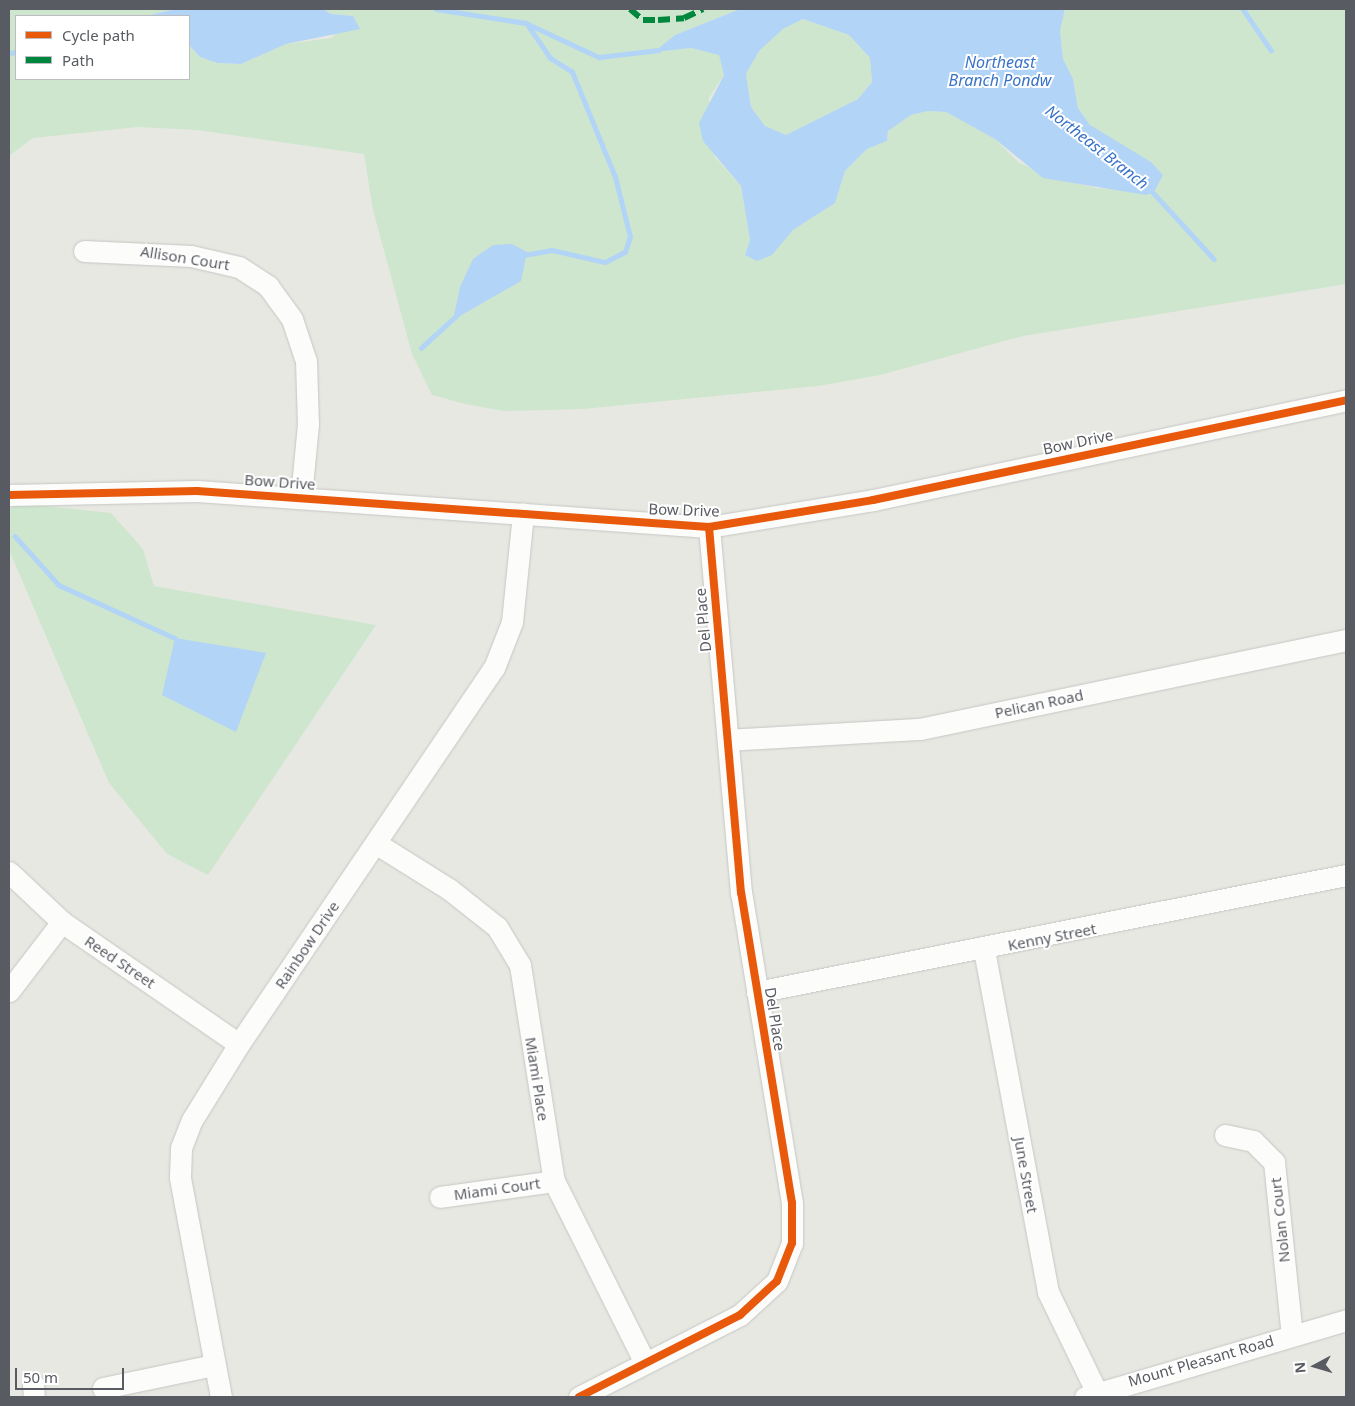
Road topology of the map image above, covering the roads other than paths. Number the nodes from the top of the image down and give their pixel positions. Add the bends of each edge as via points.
1 (84, 251) dead end
2 (1346, 400) edge
3 (9, 495) edge
4 (301, 497) junction
5 (523, 514) junction
6 (709, 527) junction
7 (1346, 640) edge
8 (728, 740) junction
9 (378, 844) junction
10 (9, 872) edge
11 (1346, 875) edge
12 (62, 922) junction
13 (984, 950) junction
14 (9, 991) edge
15 (757, 992) junction
16 (239, 1044) junction
17 (1225, 1135) dead end
18 (554, 1181) junction
19 (440, 1197) dead end
20 (1346, 1320) edge
21 (1292, 1335) junction
22 (644, 1361) junction
23 (214, 1365) junction
24 (103, 1388) dead end
25 (1090, 1394) edge
26 (221, 1397) edge
27 (579, 1397) edge

1 - 4 street, Allison Court via 191,256 239,267 268,286 292,319 306,361 308,424
2 - 6 street, Bow Drive via 872,500
3 - 4 street, Bow Drive via 197,490
4 - 5 street, Bow Drive
5 - 6 street, Bow Drive
5 - 9 street, Rainbow Drive via 512,622 494,668
6 - 8 street, Del Place
7 - 8 street, Pelican Road via 920,729
8 - 15 street, Del Place via 741,893
9 - 16 street, Rainbow Drive
9 - 18 street, Miami Place via 449,888 497,927 520,965
10 - 12 street, Reed Street
11 - 13 street, Kenny Street
12 - 14 street
12 - 16 street, Reed Street
13 - 15 street, Kenny Street
13 - 25 street, June Street via 1048,1292
15 - 22 street, Del Place via 792,1202 792,1243 777,1282 740,1315
16 - 23 street, Rainbow Drive via 192,1120 181,1148 180,1177
17 - 21 street, Nolan Court via 1253,1141 1274,1162
18 - 19 street, Miami Court
18 - 22 street, Miami Place
20 - 21 street, Mount Pleasant Road
21 - 25 street, Mount Pleasant Road
22 - 27 street, Del Place
23 - 24 street
23 - 26 street, Rainbow Drive

